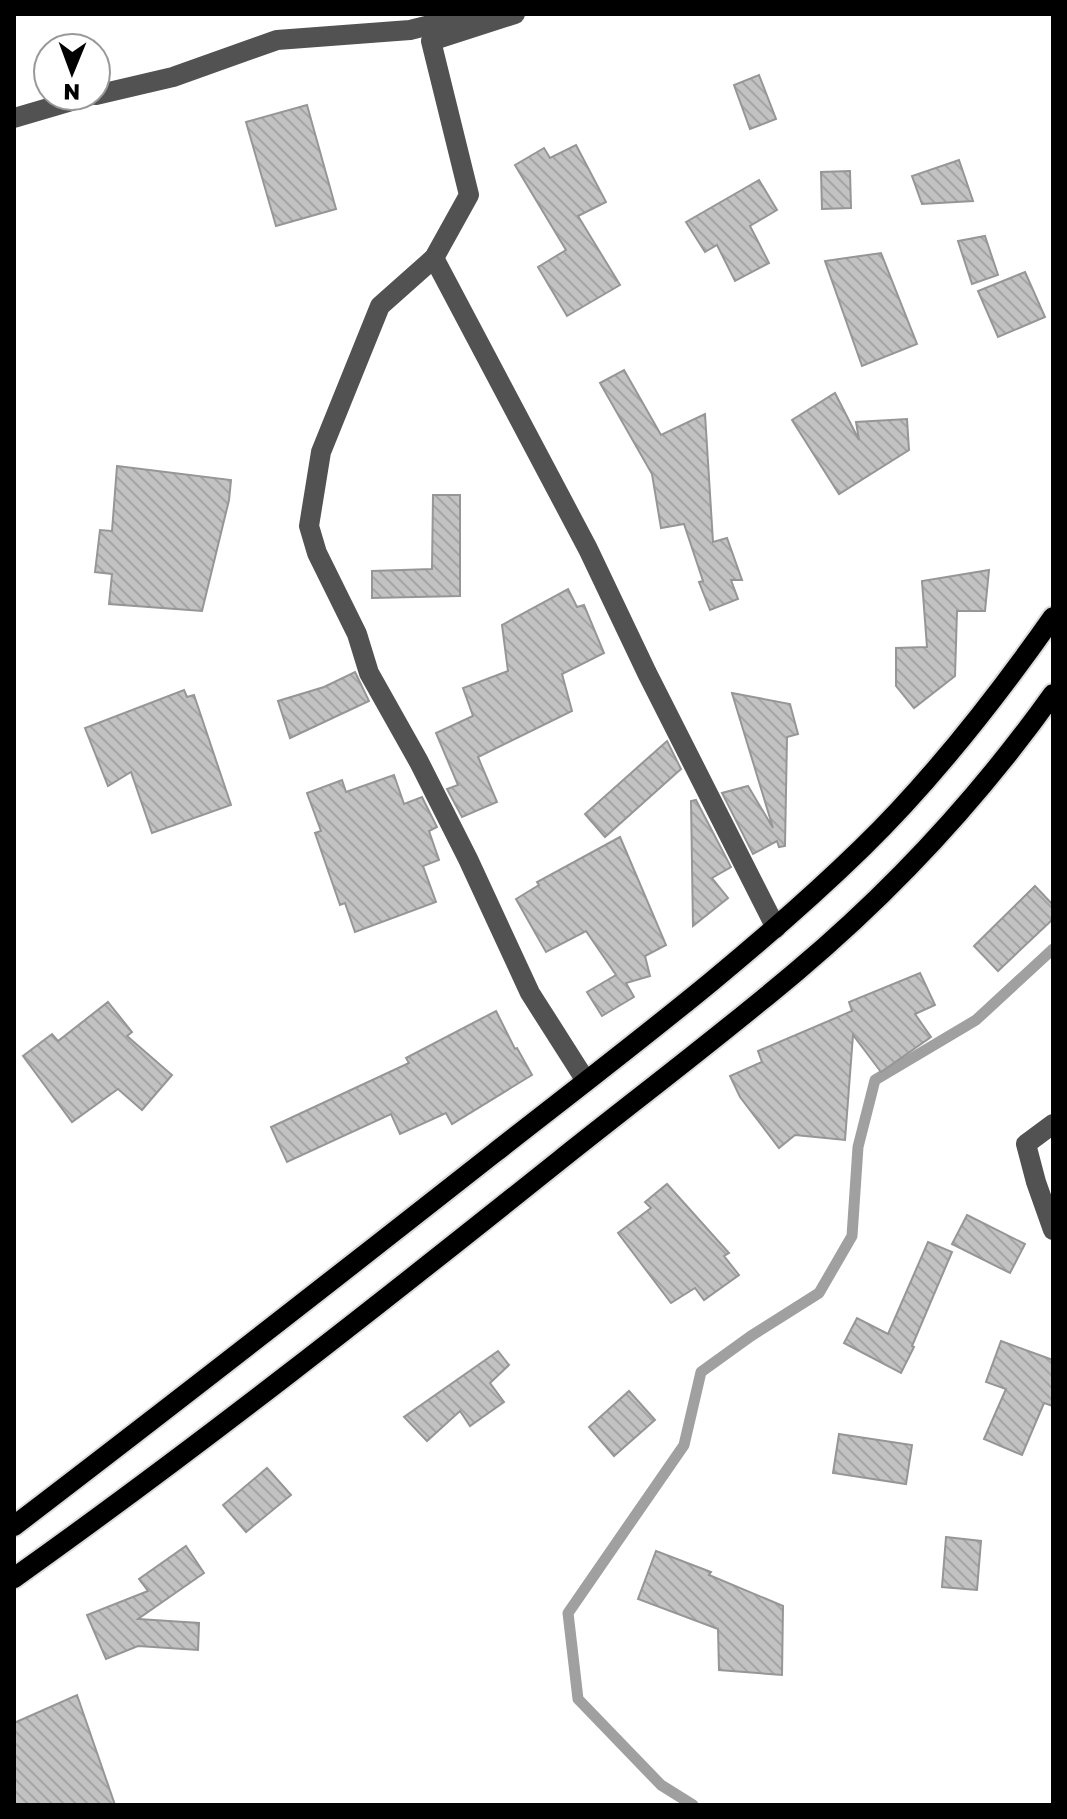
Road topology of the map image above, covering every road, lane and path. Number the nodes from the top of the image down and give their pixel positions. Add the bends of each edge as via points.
1 (474, 14) edge
2 (515, 14) edge
3 (112, 91) edge
4 (34, 112) edge
5 (14, 118) edge
6 (434, 258) junction
7 (1053, 617) edge
8 (1053, 694) edge
9 (776, 928) junction
10 (586, 1081) junction
11 (1053, 1124) edge
12 (1053, 1230) edge
13 (14, 1526) edge
14 (14, 1578) edge

1 - 3 street via 410,30 277,40 173,77
2 - 6 street via 431,41 469,195
4 - 5 street
6 - 9 street via 588,549
6 - 10 street via 380,306 321,452 309,526 369,673 468,859 530,993
7 - 9 main road via 940,764 864,846
8 - 14 main road via 914,861 798,970 374,1307
9 - 10 main road
10 - 13 main road
11 - 12 street via 1026,1144

